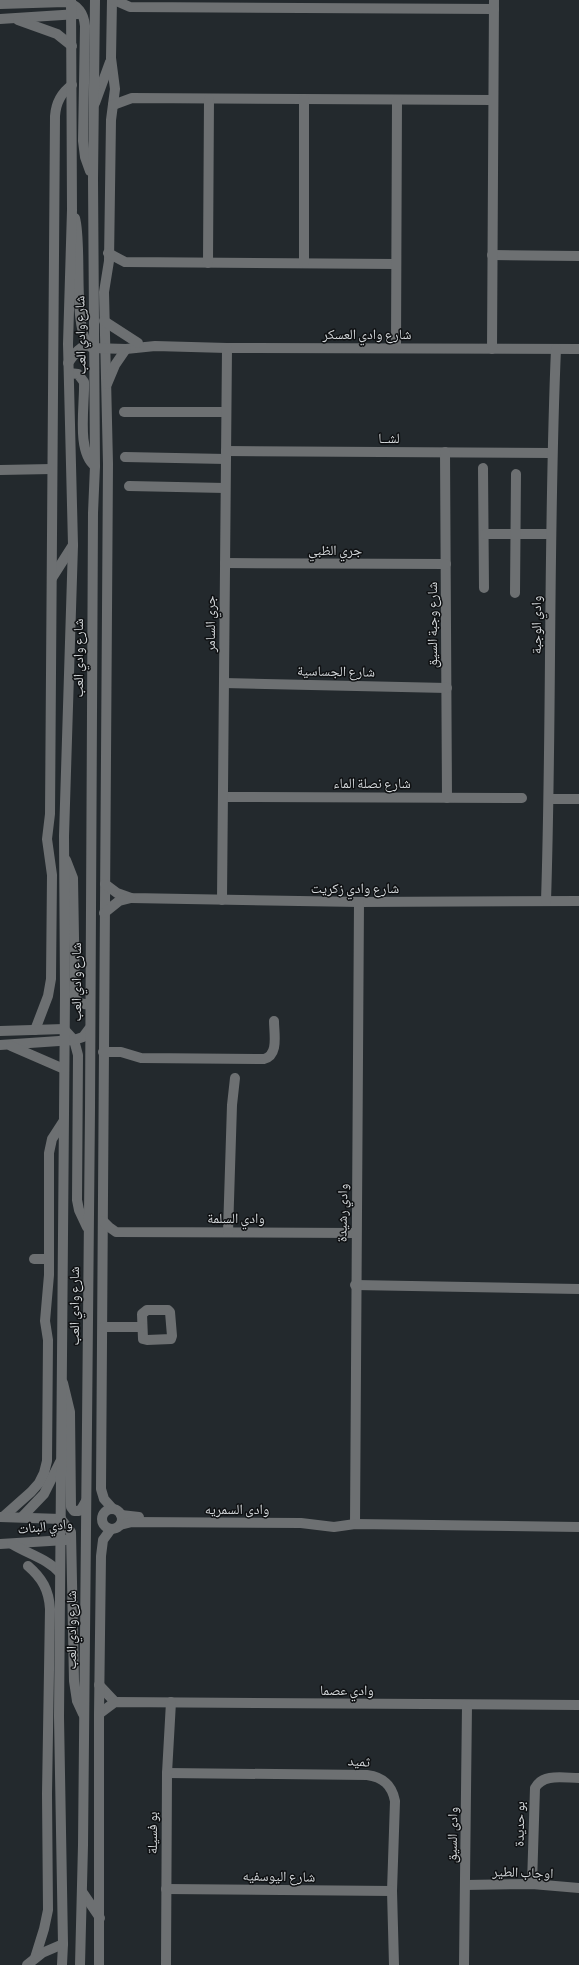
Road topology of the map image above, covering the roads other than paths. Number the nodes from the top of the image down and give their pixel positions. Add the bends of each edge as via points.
1 (113, 0) edge
2 (35, 1) edge
3 (71, 1) edge
4 (95, 2) edge
5 (0, 4) edge
6 (216, 4) edge
7 (303, 4) edge
8 (387, 4) edge
9 (494, 4) edge
10 (130, 7) junction
11 (76, 14) junction
12 (111, 18) junction
13 (0, 19) edge
14 (14, 19) junction
15 (72, 46) junction
16 (111, 58) junction
17 (72, 85) junction
18 (115, 89) junction
19 (132, 98) junction
20 (209, 99) junction
21 (304, 99) junction
22 (396, 100) junction
23 (493, 100) junction
24 (113, 105) junction
25 (93, 108) junction
26 (93, 179) junction
27 (72, 210) junction
28 (93, 220) junction
29 (109, 241) junction
30 (108, 253) junction
31 (492, 255) junction
32 (579, 256) edge
33 (125, 262) junction
34 (208, 263) junction
35 (304, 263) junction
36 (396, 264) junction
37 (108, 270) junction
38 (104, 321) junction
39 (138, 343) junction
40 (97, 346) junction
41 (155, 346) junction
42 (227, 348) junction
43 (396, 348) junction
44 (126, 349) junction
45 (492, 349) junction
46 (556, 349) junction
47 (579, 349) edge
48 (69, 368) junction
49 (105, 389) junction
50 (124, 412) dead end
51 (226, 412) junction
52 (445, 452) junction
53 (551, 453) junction
54 (226, 455) junction
55 (125, 457) dead end
56 (108, 464) junction
57 (95, 466) junction
58 (52, 468) junction
59 (483, 468) dead end
60 (0, 470) edge
61 (516, 474) dead end
62 (129, 486) dead end
63 (225, 488) junction
64 (93, 513) junction
65 (485, 534) junction
66 (515, 534) junction
67 (550, 534) junction
68 (73, 545) junction
69 (225, 563) junction
70 (446, 564) junction
71 (52, 578) junction
72 (484, 588) dead end
73 (514, 593) dead end
74 (224, 683) junction
75 (446, 688) junction
76 (223, 797) junction
77 (447, 798) junction
78 (522, 798) dead end
79 (549, 799) junction
80 (579, 800) edge
81 (64, 836) junction
82 (91, 839) junction
83 (65, 857) junction
84 (50, 863) junction
85 (105, 870) junction
86 (105, 884) junction
87 (131, 898) junction
88 (222, 900) junction
89 (546, 901) junction
90 (579, 901) edge
91 (359, 902) junction
92 (104, 913) junction
93 (104, 925) junction
94 (90, 956) junction
95 (51, 971) junction
96 (65, 994) junction
97 (90, 1004) junction
98 (274, 1021) dead end
99 (64, 1029) junction
100 (89, 1029) junction
101 (35, 1030) junction
102 (0, 1031) edge
103 (69, 1041) junction
104 (3, 1045) edge
105 (103, 1052) junction
106 (64, 1070) junction
107 (235, 1078) dead end
108 (90, 1110) junction
109 (63, 1122) junction
110 (102, 1129) junction
111 (103, 1221) junction
112 (88, 1230) junction
113 (116, 1232) junction
114 (228, 1232) junction
115 (355, 1233) junction
116 (103, 1244) junction
117 (34, 1259) dead end
118 (49, 1259) junction
119 (355, 1285) junction
120 (579, 1289) edge
121 (47, 1291) junction
122 (61, 1313) junction
123 (104, 1326) junction
124 (142, 1327) dead end
125 (103, 1343) junction
126 (88, 1376) junction
127 (61, 1378) junction
128 (86, 1434) junction
129 (61, 1458) junction
130 (102, 1459) junction
131 (86, 1500) junction
132 (2, 1516) edge
133 (22, 1517) junction
134 (61, 1519) junction
135 (116, 1520) junction
136 (355, 1524) junction
137 (85, 1525) junction
138 (579, 1527) edge
139 (60, 1540) junction
140 (72, 1540) junction
141 (0, 1544) edge
142 (12, 1544) junction
143 (28, 1566) dead end
144 (60, 1573) junction
145 (99, 1685) junction
146 (115, 1702) junction
147 (171, 1702) junction
148 (468, 1705) junction
149 (579, 1705) edge
150 (99, 1714) junction
151 (85, 1716) junction
152 (167, 1773) junction
153 (579, 1778) edge
154 (100, 1825) junction
155 (83, 1846) junction
156 (532, 1884) junction
157 (465, 1885) junction
158 (579, 1888) edge
159 (166, 1889) junction
160 (392, 1891) junction
161 (83, 1893) junction
162 (100, 1918) junction
163 (63, 1944) junction
164 (35, 1958) junction
165 (27, 1965) edge
166 (62, 1965) edge
167 (80, 1965) edge
168 (100, 1965) edge
169 (166, 1965) edge
170 (394, 1965) edge
171 (464, 1965) edge

1 - 10 street
1 - 12 street
2 - 3 street
2 - 5 street
3 - 11 street
4 - 11 street
4 - 25 street, شارع وادي العب
6 - 7 street via 271,9
6 - 10 street
7 - 8 street
8 - 9 street
9 - 23 street
10 - 12 street
11 - 14 street
11 - 15 street, شارع وادي العب
11 - 26 street via 85,26 83,141 86,161
12 - 16 street
13 - 14 street
14 - 15 street via 57,34
15 - 17 street, شارع وادي العب
16 - 18 street
16 - 25 street
17 - 27 street, شارع وادي العب
17 - 58 street, شارع وادي العب via 58,102 55,116
18 - 19 street
18 - 24 street
19 - 20 street
19 - 24 street
20 - 21 street
20 - 34 street
21 - 22 street
21 - 35 street
22 - 23 street
22 - 36 street
23 - 31 street
24 - 29 street
25 - 26 street, شارع وادي العب
26 - 28 street, شارع وادي العب
27 - 40 street via 79,236 80,323
27 - 48 street, شارع وادي العب
28 - 29 street
28 - 40 street, شارع وادي العب
29 - 30 street
30 - 33 street
30 - 37 street
31 - 32 street
31 - 45 street
33 - 34 street
33 - 37 street
34 - 35 street
35 - 36 street
36 - 43 street
37 - 38 street via 104,288
38 - 39 street
38 - 40 street
39 - 40 street, شارع وادي العسكر
39 - 41 street, شارع وادي العسكر
40 - 44 street, شارع وادي العسكر
40 - 48 street via 78,350
40 - 49 street
40 - 57 street, شارع وادي العب
41 - 42 street, شارع وادي العسكر
41 - 44 street, شارع وادي العسكر
42 - 43 street, شارع وادي العسكر
42 - 51 street, جري السامر
43 - 45 street, شارع وادي العسكر
44 - 49 street via 115,365
45 - 46 street, شارع وادي العسكر
46 - 47 street, شارع وادي العسكر
46 - 53 street, وادي الوجبة
48 - 57 street via 84,382 84,449 89,462
48 - 68 street, شارع وادي العب
49 - 56 street
50 - 51 street
51 - 54 street, جري السامر
52 - 53 street, لشــا
52 - 54 street, لشــا
52 - 70 street, شارع وجبة السيق
53 - 67 street, وادي الوجبة
54 - 55 street, لشــا
54 - 63 street, جري السامر
56 - 64 street
56 - 85 street
57 - 64 street, شارع وادي العب
58 - 60 street
58 - 71 street, شارع وادي العب
59 - 65 street
61 - 66 street
62 - 63 street
63 - 69 street, جري السامر
64 - 82 street, شارع وادي العب
65 - 66 street
65 - 72 street
66 - 67 street
66 - 73 street
67 - 79 street, وادي الوجبة
68 - 71 street
68 - 81 street, شارع وادي العب
69 - 70 street, جري الظبي
69 - 74 street, جري السامر
70 - 75 street, شارع وجبة السيق
71 - 84 street, شارع وادي العب via 50,814 47,839
74 - 75 street, شارع الجساسية
74 - 76 street, جري السامر
75 - 77 street, شارع وجبة السيق
76 - 77 street, شارع نصلة الماء
76 - 88 street, جري السامر
77 - 78 street, شارع نصلة الماء
79 - 80 street
79 - 89 street, وادي الوجبة
81 - 83 street, شارع وادي العب
81 - 84 street
82 - 85 street
82 - 94 street, شارع وادي العب
83 - 96 street, شارع وادي العب
83 - 97 street via 73,878 75,996 79,1003
84 - 95 street, شارع وادي العب
85 - 86 street
86 - 87 street, شارع وادي زكريت via 117,893
86 - 92 street
87 - 88 street, شارع وادي زكريت
87 - 92 street, شارع وادي زكريت via 119,901
88 - 91 street, شارع وادي زكريت
89 - 90 street, شارع وادي زكريت
89 - 91 street, شارع وادي زكريت
91 - 115 street, وادي رشيدة
92 - 93 street
93 - 94 street
93 - 105 street
94 - 97 street, شارع وادي العب
95 - 96 street
95 - 101 street, شارع وادي العب via 48,996
96 - 99 street, شارع وادي العب
97 - 100 street, شارع وادي العب
98 - 105 street via 274,1049 269,1057 264,1058 141,1058 121,1052
99 - 101 street
99 - 103 street
100 - 103 street via 83,1037
100 - 108 street, شارع وادي العب
101 - 102 street
103 - 104 street
103 - 106 street, شارع وادي العب
103 - 112 street via 78,1055 77,1200
104 - 106 street via 35,1055
105 - 110 street
106 - 109 street, شارع وادي العب
107 - 114 street
108 - 110 street
108 - 112 street, شارع وادي العب
109 - 118 street via 52,1139 50,1148
109 - 122 street, شارع وادي العب
110 - 111 street
111 - 113 street
111 - 116 street
112 - 126 street, شارع وادي العب
113 - 114 street, وادي السلمة
113 - 116 street
114 - 115 street, وادي السلمة
115 - 119 street, وادي رشيدة
116 - 123 street
117 - 118 street
118 - 121 street
119 - 120 street
119 - 136 street, وادي رشيدة
121 - 122 street
121 - 132 street via 47,1461 39,1484
122 - 127 street, شارع وادي العب
123 - 124 street
123 - 125 street
125 - 126 street
125 - 130 street
126 - 128 street, شارع وادي العب
127 - 129 street, شارع وادي العب
127 - 131 street via 70,1412 71,1507 74,1511 79,1511
128 - 130 street
128 - 131 street, شارع وادي العب
129 - 133 street via 44,1494
129 - 134 street, شارع وادي العب
130 - 135 street via 102,1494
131 - 137 street, شارع وادي العب
132 - 133 street, وادي البنات
133 - 134 street, وادي البنات
134 - 139 street, شارع وادي العب
134 - 140 street via 70,1528
135 - 136 street, وادى السمريه via 294,1518 345,1521
135 - 145 street via 103,1540 101,1551
136 - 138 street, وادى السمريه
137 - 140 street, وادي البنات via 83,1533
137 - 151 street, شارع وادي العب
139 - 140 street, وادي البنات
139 - 142 street, وادي البنات
139 - 144 street, شارع وادي العب
140 - 151 street via 74,1681 77,1701
141 - 142 street, وادي البنات
142 - 144 street via 45,1561
143 - 164 street via 46,1586 50,1609 48,1910
144 - 163 street, شارع وادي العب via 59,1717
145 - 146 street
145 - 150 street
146 - 147 street, وادي عصما
146 - 150 street
147 - 148 street, وادي عصما
147 - 152 street, بو فسيلة
148 - 149 street, وادي عصما
148 - 157 street, وادى السيق
150 - 154 street
151 - 155 street, شارع وادي العب
152 - 159 street, بو فسيلة
152 - 160 street, ثميد via 367,1775 382,1779 390,1787 395,1801
153 - 156 street, بو حديدة via 546,1778 535,1788
154 - 155 street
154 - 162 street
155 - 161 street, شارع وادي العب
156 - 157 street, اوجاب الطير
156 - 158 street, اوجاب الطير
157 - 171 street, وادى السيق
159 - 160 street, شارع اليوسفيه
159 - 169 street, بو فسيلة
160 - 170 street, ثميد
161 - 162 street
161 - 167 street, شارع وادي العب
162 - 168 street
163 - 164 street
163 - 166 street, شارع وادي العب
164 - 165 street

